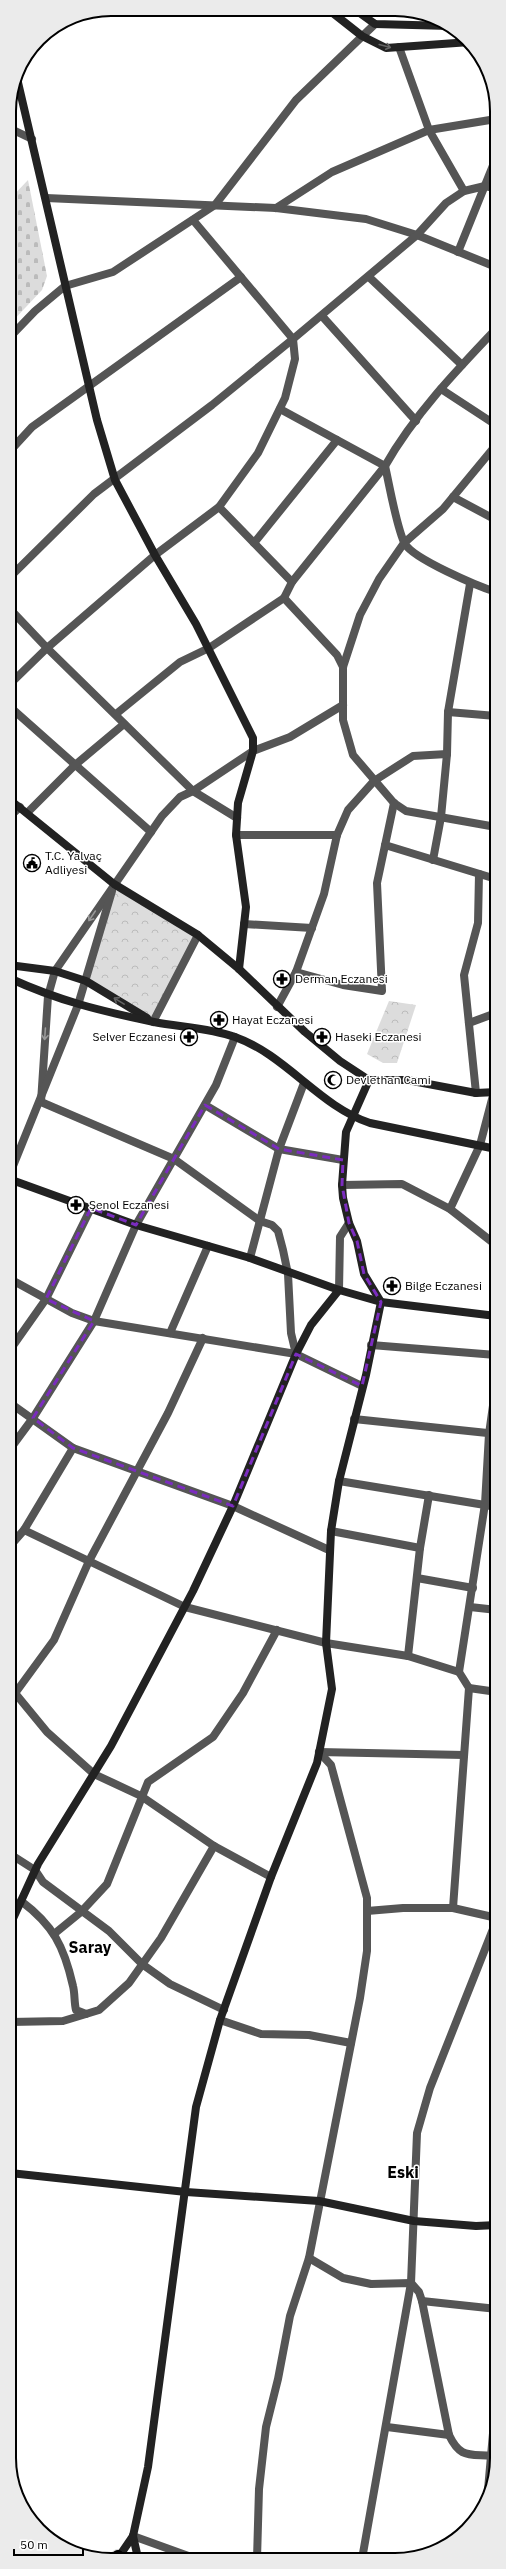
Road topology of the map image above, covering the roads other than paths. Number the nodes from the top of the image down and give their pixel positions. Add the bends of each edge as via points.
1 (337, 16) edge
2 (364, 16) edge
3 (375, 24) junction
4 (436, 26) edge
5 (362, 36) junction
6 (461, 43) edge
7 (399, 47) junction
8 (19, 86) edge
9 (490, 120) edge
10 (429, 130) junction
11 (16, 131) edge
12 (32, 138) junction
13 (490, 173) edge
14 (485, 186) junction
15 (490, 187) edge
16 (464, 191) junction
17 (46, 198) junction
18 (215, 205) junction
19 (276, 208) junction
20 (193, 220) junction
21 (417, 235) junction
22 (458, 252) junction
23 (490, 265) edge
24 (241, 277) junction
25 (369, 277) junction
26 (66, 286) junction
27 (322, 316) junction
28 (16, 331) edge
29 (490, 335) edge
30 (293, 339) junction
31 (462, 365) junction
32 (89, 387) junction
33 (441, 389) junction
34 (280, 409) junction
35 (416, 421) junction
36 (490, 421) edge
37 (337, 440) junction
38 (16, 444) edge
39 (490, 452) edge
40 (385, 466) junction
41 (115, 480) junction
42 (453, 497) junction
43 (219, 507) junction
44 (490, 517) edge
45 (254, 543) junction
46 (404, 543) junction
47 (155, 555) junction
48 (16, 571) edge
49 (292, 582) junction
50 (470, 584) junction
51 (490, 590) edge
52 (284, 598) junction
53 (16, 615) edge
54 (47, 648) junction
55 (209, 648) junction
56 (343, 667) junction
57 (16, 678) edge
58 (343, 705) junction
59 (16, 712) edge
60 (448, 712) junction
61 (116, 714) junction
62 (490, 716) edge
63 (124, 724) junction
64 (252, 751) junction
65 (447, 754) junction
66 (75, 765) junction
67 (374, 781) junction
68 (193, 791) junction
69 (394, 803) junction
70 (16, 804) edge
71 (20, 807) junction
72 (16, 811) edge
73 (28, 812) junction
74 (441, 816) junction
75 (237, 818) junction
76 (490, 826) edge
77 (151, 832) junction
78 (236, 835) junction
79 (337, 835) junction
80 (385, 845) junction
81 (433, 860) junction
82 (479, 874) junction
83 (490, 877) edge
84 (114, 884) junction
85 (244, 924) junction
86 (312, 928) junction
87 (198, 935) junction
88 (16, 966) edge
89 (239, 969) junction
90 (55, 971) junction
91 (296, 972) junction
92 (16, 981) edge
93 (86, 981) junction
94 (48, 996) junction
95 (78, 1005) junction
96 (277, 1007) junction
97 (490, 1015) edge
98 (153, 1022) junction
99 (469, 1022) junction
100 (235, 1037) junction
101 (369, 1080) junction
102 (304, 1082) junction
103 (490, 1090) edge
104 (476, 1093) junction
105 (41, 1102) junction
106 (205, 1105) junction
107 (490, 1110) edge
108 (351, 1117) junction
109 (480, 1145) junction
110 (490, 1148) edge
111 (279, 1149) junction
112 (174, 1159) junction
113 (343, 1160) junction
114 (16, 1162) edge
115 (16, 1181) edge
116 (342, 1185) junction
117 (91, 1208) junction
118 (450, 1209) junction
119 (260, 1221) junction
120 (349, 1223) junction
121 (136, 1224) junction
122 (490, 1240) edge
123 (208, 1246) junction
124 (250, 1258) junction
125 (288, 1274) junction
126 (16, 1282) edge
127 (339, 1290) junction
128 (46, 1299) junction
129 (381, 1302) junction
130 (490, 1315) edge
131 (94, 1321) junction
132 (170, 1333) junction
133 (203, 1338) junction
134 (16, 1342) edge
135 (371, 1345) junction
136 (296, 1354) junction
137 (490, 1355) edge
138 (362, 1386) junction
139 (16, 1407) edge
140 (33, 1418) junction
141 (354, 1419) junction
142 (490, 1434) edge
143 (16, 1441) edge
144 (73, 1448) junction
145 (490, 1460) edge
146 (138, 1470) junction
147 (339, 1481) junction
148 (429, 1495) junction
149 (485, 1504) junction
150 (490, 1505) edge
151 (233, 1506) junction
152 (24, 1530) junction
153 (331, 1531) junction
154 (16, 1536) edge
155 (420, 1548) junction
156 (329, 1550) junction
157 (89, 1561) junction
158 (417, 1578) junction
159 (473, 1588) junction
160 (185, 1607) junction
161 (470, 1607) junction
162 (490, 1609) edge
163 (277, 1630) junction
164 (326, 1643) junction
165 (408, 1656) junction
166 (459, 1672) junction
167 (16, 1685) edge
168 (469, 1688) junction
169 (490, 1691) edge
170 (16, 1693) edge
171 (319, 1752) junction
172 (464, 1755) junction
173 (94, 1774) junction
174 (141, 1796) junction
175 (214, 1846) junction
176 (16, 1858) edge
177 (35, 1870) junction
178 (271, 1877) junction
179 (21, 1901) junction
180 (453, 1908) junction
181 (367, 1911) junction
182 (16, 1912) edge
183 (81, 1912) junction
184 (490, 1916) edge
185 (54, 1934) junction
186 (490, 1936) edge
187 (142, 1964) junction
188 (224, 2010) junction
189 (86, 2014) junction
190 (220, 2020) junction
191 (16, 2022) edge
192 (351, 2043) junction
193 (16, 2174) edge
194 (186, 2192) junction
195 (318, 2201) junction
196 (414, 2221) junction
197 (490, 2225) edge
198 (309, 2258) junction
199 (411, 2283) junction
200 (422, 2300) junction
201 (490, 2308) edge
202 (387, 2427) junction
203 (449, 2435) junction
204 (490, 2456) edge
205 (133, 2536) junction
206 (121, 2553) edge
207 (137, 2553) edge
208 (180, 2553) edge
209 (257, 2553) edge
210 (363, 2553) edge

1 - 5 street
2 - 3 street
3 - 4 street
3 - 5 street
5 -> 7 street via 386,48
5 - 18 street via 296,100
6 - 7 street
7 - 10 street
8 - 12 street
9 - 10 street
10 - 16 street
10 - 19 street via 332,172
11 - 12 street
12 - 17 street
13 - 14 street
14 - 15 street
14 - 16 street
14 - 22 street
16 - 21 street via 446,203
17 - 18 street
17 - 26 street
18 - 19 street
18 - 20 street
19 - 21 street via 366,219
20 - 24 street
20 - 26 street via 113,272
21 - 22 street
21 - 25 street
22 - 23 street
24 - 30 street
24 - 32 street
25 - 27 street
25 - 31 street
26 - 28 street via 35,311
26 - 32 street
27 - 30 street
27 - 35 street
29 - 31 street
30 - 34 street via 295,359
30 - 41 street
31 - 33 street
32 - 38 street via 32,427
32 - 41 street
33 - 35 street
33 - 36 street
34 - 37 street
34 - 43 street via 258,453
35 - 40 street
37 - 40 street
37 - 45 street
39 - 42 street
40 - 46 street
40 - 49 street
41 - 47 street
41 - 48 street via 94,494
42 - 44 street
42 - 46 street via 443,510
43 - 45 street
43 - 47 street
45 - 49 street
46 - 50 street via 412,553
46 - 56 street via 379,580 360,615
47 - 54 street
47 - 55 street
49 - 52 street
50 - 51 street
50 - 60 street
52 - 55 street
52 - 56 street via 337,655
53 - 54 street
54 - 57 street
54 - 61 street
55 - 61 street via 180,662
55 - 64 street via 253,738
56 - 58 street
58 - 64 street via 290,737
58 - 67 street via 343,720 353,754
59 - 66 street
60 - 62 street
60 - 65 street
61 - 63 street
63 - 66 street
63 - 68 street
64 - 68 street
64 - 75 street via 238,803
65 - 67 street via 413,756
65 - 74 street
66 - 73 street
66 - 77 street
67 - 69 street
67 - 79 street via 348,810
68 - 75 street
68 - 77 street via 180,797
69 - 74 street via 406,811
69 - 80 street
70 - 71 street
71 - 72 street
71 - 73 street
73 - 84 street
74 - 76 street
74 - 81 street
75 - 78 street
77 - 84 street
78 - 79 street
78 - 85 street via 245,893
79 - 86 street via 324,894
80 - 81 street
80 - 91 street via 377,883 382,991 343,985
81 - 82 street
82 - 83 street
82 - 99 street via 478,923 464,975
84 - 87 street
84 -> 90 street
84 - 93 street
85 - 86 street
85 - 89 street
86 - 91 street
87 - 89 street
87 - 98 street
88 - 90 street
89 - 96 street
90 - 93 street
90 - 94 street
91 - 96 street
92 - 94 street
93 - 95 street
98 -> 93 street
94 - 95 street
94 -> 105 street
95 - 98 street
95 - 105 street
96 - 101 street via 340,1062
97 - 99 street
98 - 100 street
99 - 104 street
100 - 102 street via 266,1053
100 - 106 street
101 - 104 street via 407,1080
101 - 108 street
102 - 108 street
102 - 111 street
103 - 104 street
105 - 112 street
105 - 114 street
106 - 111 street
106 - 112 street
107 - 109 street
108 - 109 street
108 - 113 street via 346,1132
109 - 110 street
109 - 118 street
111 - 113 street
111 - 119 street
112 - 119 street
112 - 121 street
113 - 116 street
115 - 117 street
116 - 118 street via 402,1184
116 - 120 street
117 - 121 street
117 - 128 street
118 - 122 street
119 - 124 street
119 - 125 street via 272,1225 278,1231
120 - 127 street via 340,1237
120 - 129 street via 357,1241 364,1274
121 - 123 street
121 - 131 street
123 - 124 street
123 - 132 street
124 - 125 street
125 - 127 street
125 - 136 street via 291,1333
126 - 128 street
127 - 129 street
127 - 136 street via 311,1325
128 - 131 street
128 - 134 street
129 - 130 street
129 - 135 street
131 - 132 street
131 - 140 street
132 - 133 street
133 - 136 street
133 - 146 street
135 - 137 street
135 - 138 street
136 - 138 street
136 - 151 street
138 - 141 street
139 - 140 street
140 - 143 street
140 - 144 street
141 - 142 street
141 - 147 street
144 - 146 street
144 - 152 street
145 - 149 street
146 - 151 street
146 - 157 street
147 - 148 street
147 - 153 street
148 - 149 street
148 - 155 street
149 - 150 street
149 - 159 street
151 - 156 street
151 - 160 street
152 - 154 street
152 - 157 street
153 - 155 street
153 - 156 street
155 - 158 street
156 - 164 street
157 - 160 street
157 - 167 street via 54,1640
158 - 159 street
158 - 165 street
159 - 161 street
160 - 163 street
160 - 173 street
161 - 162 street
161 - 166 street
163 - 164 street
163 - 174 street via 243,1693 213,1738 148,1782
164 - 165 street
164 - 171 street via 332,1690
165 - 166 street
166 - 168 street
168 - 169 street
168 - 172 street
170 - 173 street via 47,1732
171 - 172 street
171 - 178 street via 317,1763
171 - 181 street via 331,1765 367,1898
172 - 180 street
173 - 174 street
173 - 177 street
174 - 175 street
174 - 183 street via 107,1884
175 - 178 street
175 - 187 street via 161,1938
176 - 177 street
177 - 179 street
177 - 183 street via 43,1882
178 - 188 street
179 - 182 street
179 - 185 street via 42,1918
180 - 181 street
180 - 184 street
181 - 192 street via 367,1951
183 - 185 street
183 - 187 street via 109,1931
185 - 189 street via 68,1969 76,2010
186 - 196 street via 430,2088 417,2133
187 - 188 street via 170,1984
187 - 189 street via 128,1983 99,2010
188 - 190 street
189 - 191 street via 63,2021
190 - 192 street via 261,2034 309,2035
190 - 194 street via 196,2107
192 - 195 street
193 - 194 street
194 - 195 street
194 - 205 street via 148,2467
195 - 196 street
195 - 198 street
196 - 197 street
196 - 199 street
198 - 199 street via 344,2278 371,2284
198 - 209 street via 290,2316 266,2428 259,2489
199 - 200 street
199 - 202 street
200 - 201 street
200 - 203 street
202 - 203 street
202 - 210 street
203 - 204 street via 461,2454
205 - 206 street
205 - 207 street
205 - 208 street

